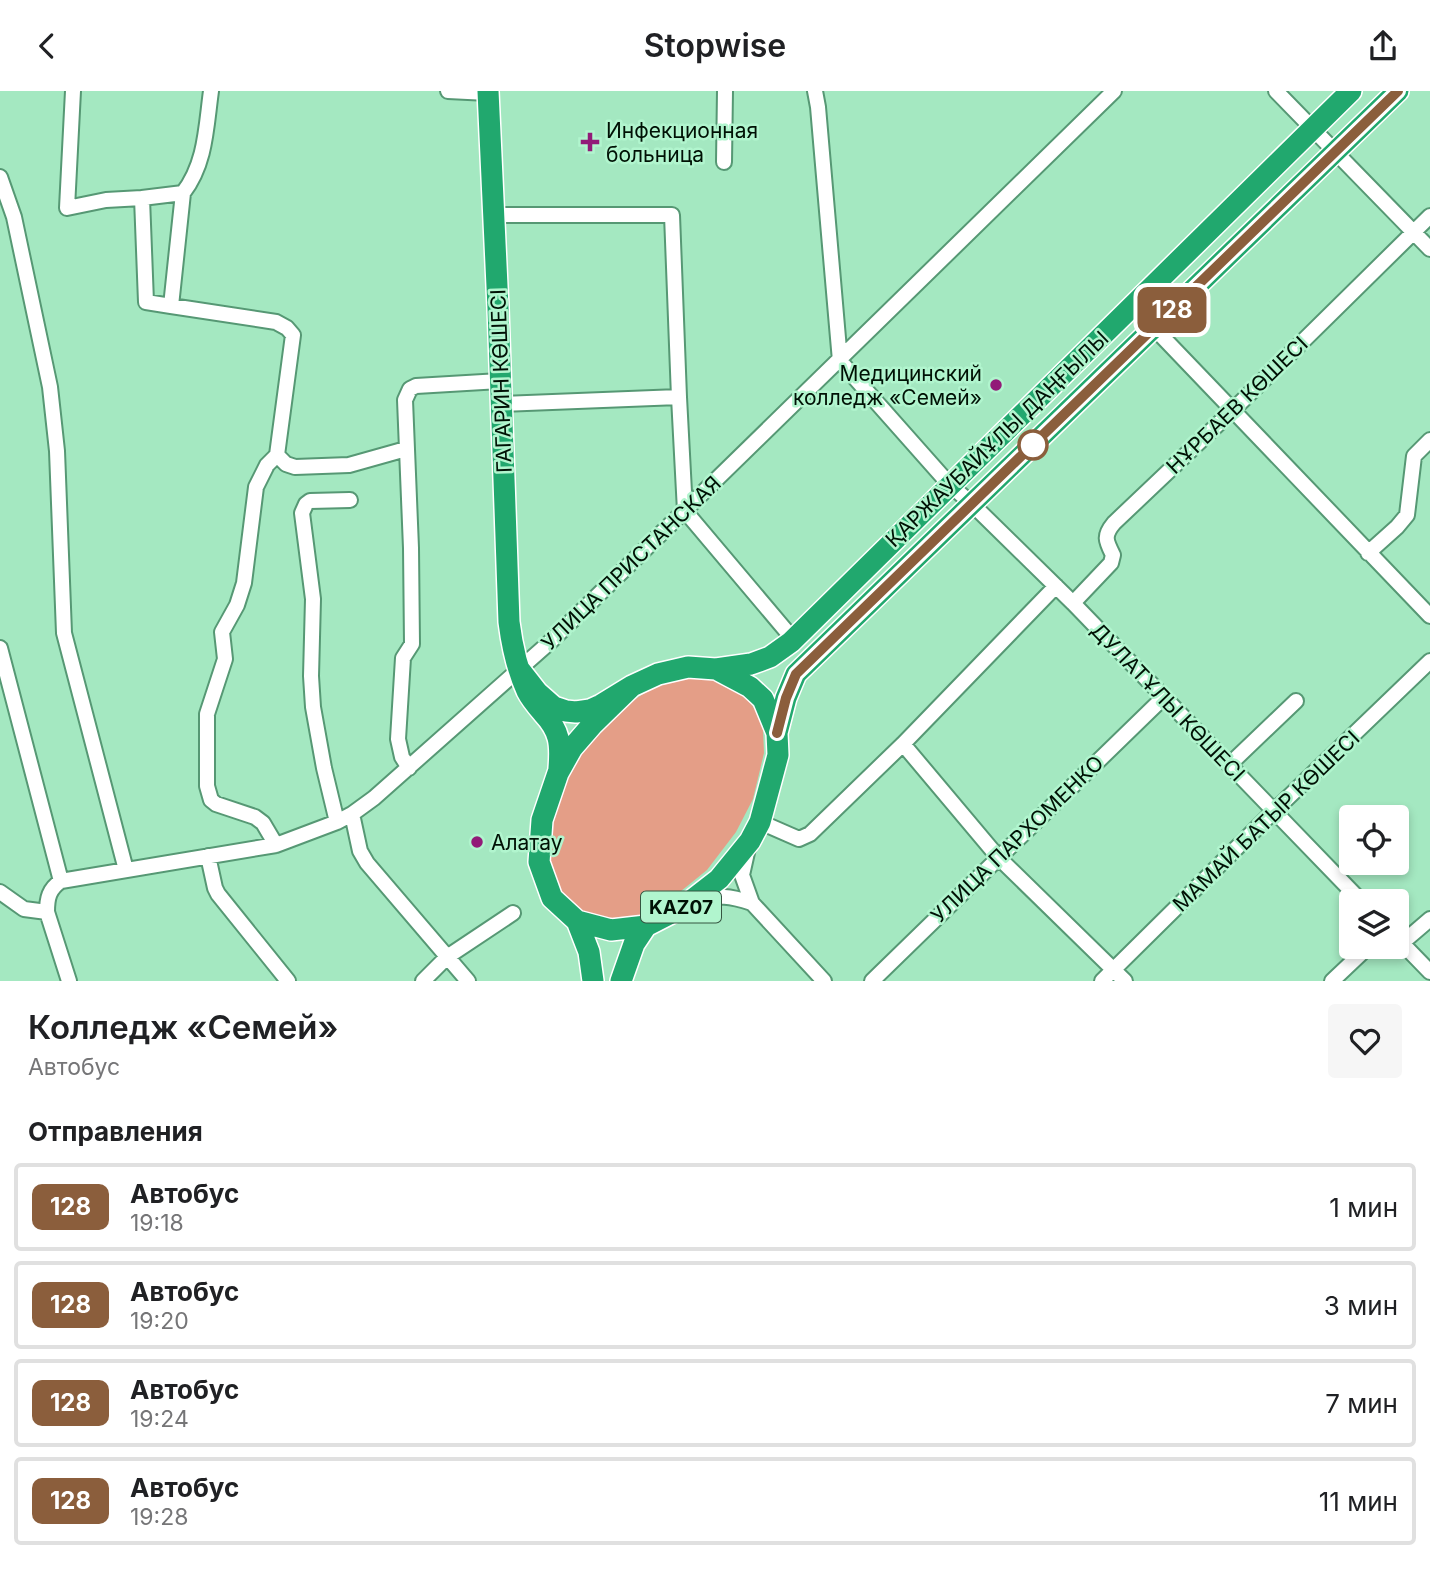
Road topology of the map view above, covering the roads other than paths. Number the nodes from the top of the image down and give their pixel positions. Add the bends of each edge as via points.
1 (73, 91) edge
2 (211, 91) edge
3 (448, 91) edge
4 (725, 91) edge
5 (815, 91) edge
6 (1114, 91) edge
7 (1276, 91) edge
8 (1351, 91) edge
9 (1398, 91) edge
10 (488, 92) edge
11 (1312, 129) junction
12 (1336, 151) junction
13 (724, 162) dead end
14 (0, 177) edge
15 (183, 193) junction
16 (142, 198) junction
17 (494, 215) junction
18 (1430, 216) edge
19 (1414, 233) junction
20 (1430, 249) edge
21 (171, 306) junction
22 (1154, 328) junction
23 (840, 361) junction
24 (500, 381) junction
25 (678, 397) junction
26 (502, 404) junction
27 (1233, 409) junction
28 (1430, 440) edge
29 (406, 449) junction
30 (276, 455) junction
31 (950, 484) junction
32 (350, 500) dead end
33 (972, 504) junction
34 (685, 511) junction
35 (1368, 553) junction
36 (1056, 586) junction
37 (1073, 603) junction
38 (1430, 616) edge
39 (793, 639) junction
40 (0, 648) edge
41 (1430, 661) edge
42 (519, 669) junction
43 (716, 669) junction
44 (632, 686) junction
45 (1163, 698) junction
46 (1296, 701) dead end
47 (777, 733) junction
48 (903, 744) junction
49 (1229, 765) junction
50 (409, 768) junction
51 (558, 773) junction
52 (1273, 811) junction
53 (352, 814) junction
54 (337, 822) junction
55 (755, 831) junction
56 (276, 845) junction
57 (208, 856) junction
58 (998, 857) junction
59 (127, 870) junction
60 (61, 881) junction
61 (1349, 889) edge
62 (0, 892) edge
63 (752, 904) junction
64 (683, 907) junction
65 (47, 912) junction
66 (513, 913) dead end
67 (1430, 919) edge
68 (577, 921) junction
69 (646, 926) junction
70 (1409, 933) edge
71 (1409, 950) edge
72 (447, 957) junction
73 (1355, 959) edge
74 (1114, 969) junction
75 (1430, 972) edge
76 (69, 981) edge
77 (288, 981) edge
78 (423, 981) edge
79 (468, 981) edge
80 (593, 981) edge
81 (621, 981) edge
82 (824, 981) edge
83 (872, 981) edge
84 (1102, 981) edge
85 (1125, 981) edge
86 (1332, 981) edge

1 - 16 street via 67,208
2 - 15 street via 201,160
3 - 10 street
4 - 13 street
5 - 23 street
6 - 23 street, УЛИЦА ПРИСТАНСКАЯ
7 - 11 street
8 - 11 highway, ҚАРЖАУБАЙҰЛЫ ДАҢҒЫЛЫ
9 - 12 highway, ҚАРЖАУБАЙҰЛЫ ДАҢҒЫЛЫ
10 - 17 highway, ГАГАРИН КӨШЕСІ / KAZ07
11 - 12 street
11 - 31 highway, ҚАРЖАУБАЙҰЛЫ ДАҢҒЫЛЫ
12 - 19 street
12 - 22 highway, ҚАРЖАУБАЙҰЛЫ ДАҢҒЫЛЫ
14 - 59 street via 14,217 50,387 64,633
15 - 16 street
15 - 21 street
16 - 21 street via 146,302
17 - 24 highway, ГАГАРИН КӨШЕСІ / KAZ07
17 - 25 street via 672,215
18 - 19 street, НҰРБАЕВ КӨШЕСІ
19 - 20 street
19 - 27 street, НҰРБАЕВ КӨШЕСІ
21 - 30 street via 276,322 293,335
22 - 27 street
22 - 33 highway, ҚАРЖАУБАЙҰЛЫ ДАҢҒЫЛЫ
23 - 31 street, ДУЛАТҰЛЫ КӨШЕСІ
23 - 34 street, УЛИЦА ПРИСТАНСКАЯ
24 - 26 highway, ГАГАРИН КӨШЕСІ / KAZ07
24 - 29 street via 410,389 405,400
25 - 26 street
25 - 34 street
26 - 42 highway, ГАГАРИН КӨШЕСІ / KAZ07 via 509,622
27 - 35 street
27 - 37 street, НҰРБАЕВ КӨШЕСІ via 1108,530 1111,563
28 - 35 street via 1413,456 1407,515
29 - 30 street via 349,465 295,467
29 - 50 street via 412,644 403,658 398,739
30 - 56 street via 256,487 244,583 222,632 225,659 207,714 207,786 216,804 263,823
31 - 33 street, ДУЛАТҰЛЫ КӨШЕСІ
31 - 39 highway, ҚАРЖАУБАЙҰЛЫ ДАҢҒЫЛЫ
32 - 54 street via 310,502 302,513 313,599 313,706
33 - 36 street, ДУЛАТҰЛЫ КӨШЕСІ
33 - 47 highway, ҚАРЖАУБАЙҰЛЫ ДАҢҒЫЛЫ via 796,674
34 - 39 street
34 - 42 street, УЛИЦА ПРИСТАНСКАЯ
35 - 38 street
36 - 37 street, ДУЛАТҰЛЫ КӨШЕСІ
36 - 48 street
37 - 45 street, ДУЛАТҰЛЫ КӨШЕСІ
39 - 43 highway, ҚАРЖАУБАЙҰЛЫ ДАҢҒЫЛЫ via 770,657
40 - 60 street
41 - 52 street, МАМАЙ БАТЫР КӨШЕСІ
42 - 44 highway, KAZ07 via 537,692 566,712 590,710
42 - 50 street, УЛИЦА ПРИСТАНСКАЯ
42 - 51 highway, KAZ07 via 531,699 559,736
43 - 44 highway, KAZ07 via 688,667
43 - 47 highway, KAZ07 via 763,699
44 - 51 highway, KAZ07 via 572,748
45 - 49 street, ДУЛАТҰЛЫ КӨШЕСІ
45 - 58 street, УЛИЦА ПАРХОМЕНКО
46 - 49 street
47 - 55 highway, KAZ07 via 778,755
48 - 55 street via 810,834 799,839
48 - 58 street
49 - 52 street, ДУЛАТҰЛЫ КӨШЕСІ
50 - 53 street, УЛИЦА ПРИСТАНСКАЯ
51 - 68 highway, KAZ07 via 542,820 539,862 552,898
52 - 61 street, ДУЛАТҰЛЫ КӨШЕСІ
52 - 74 street, МАМАЙ БАТЫР КӨШЕСІ
53 - 54 street, УЛИЦА ПРИСТАНСКАЯ
53 - 72 street via 367,863
54 - 56 street, УЛИЦА ПРИСТАНСКАЯ
55 - 63 street via 743,875
55 - 64 highway, KAZ07 via 719,879
56 - 57 street, УЛИЦА ПРИСТАНСКАЯ
57 - 59 street, УЛИЦА ПРИСТАНСКАЯ
57 - 77 street via 218,894
58 - 74 street
58 - 83 street, УЛИЦА ПАРХОМЕНКО
59 - 60 street, УЛИЦА ПРИСТАНСКАЯ
60 - 65 street via 50,893
62 - 65 street via 24,909
63 - 64 street via 728,896 705,898
63 - 82 street
64 - 69 highway, KAZ07
65 - 76 street
66 - 72 street
67 - 70 street
68 - 69 highway, KAZ07 via 611,930
68 - 80 highway, KAZ07 via 589,952
69 - 81 highway, KAZ07
71 - 75 street
72 - 78 street
72 - 79 street
73 - 86 street
74 - 84 street, МАМАЙ БАТЫР КӨШЕСІ
74 - 85 street

